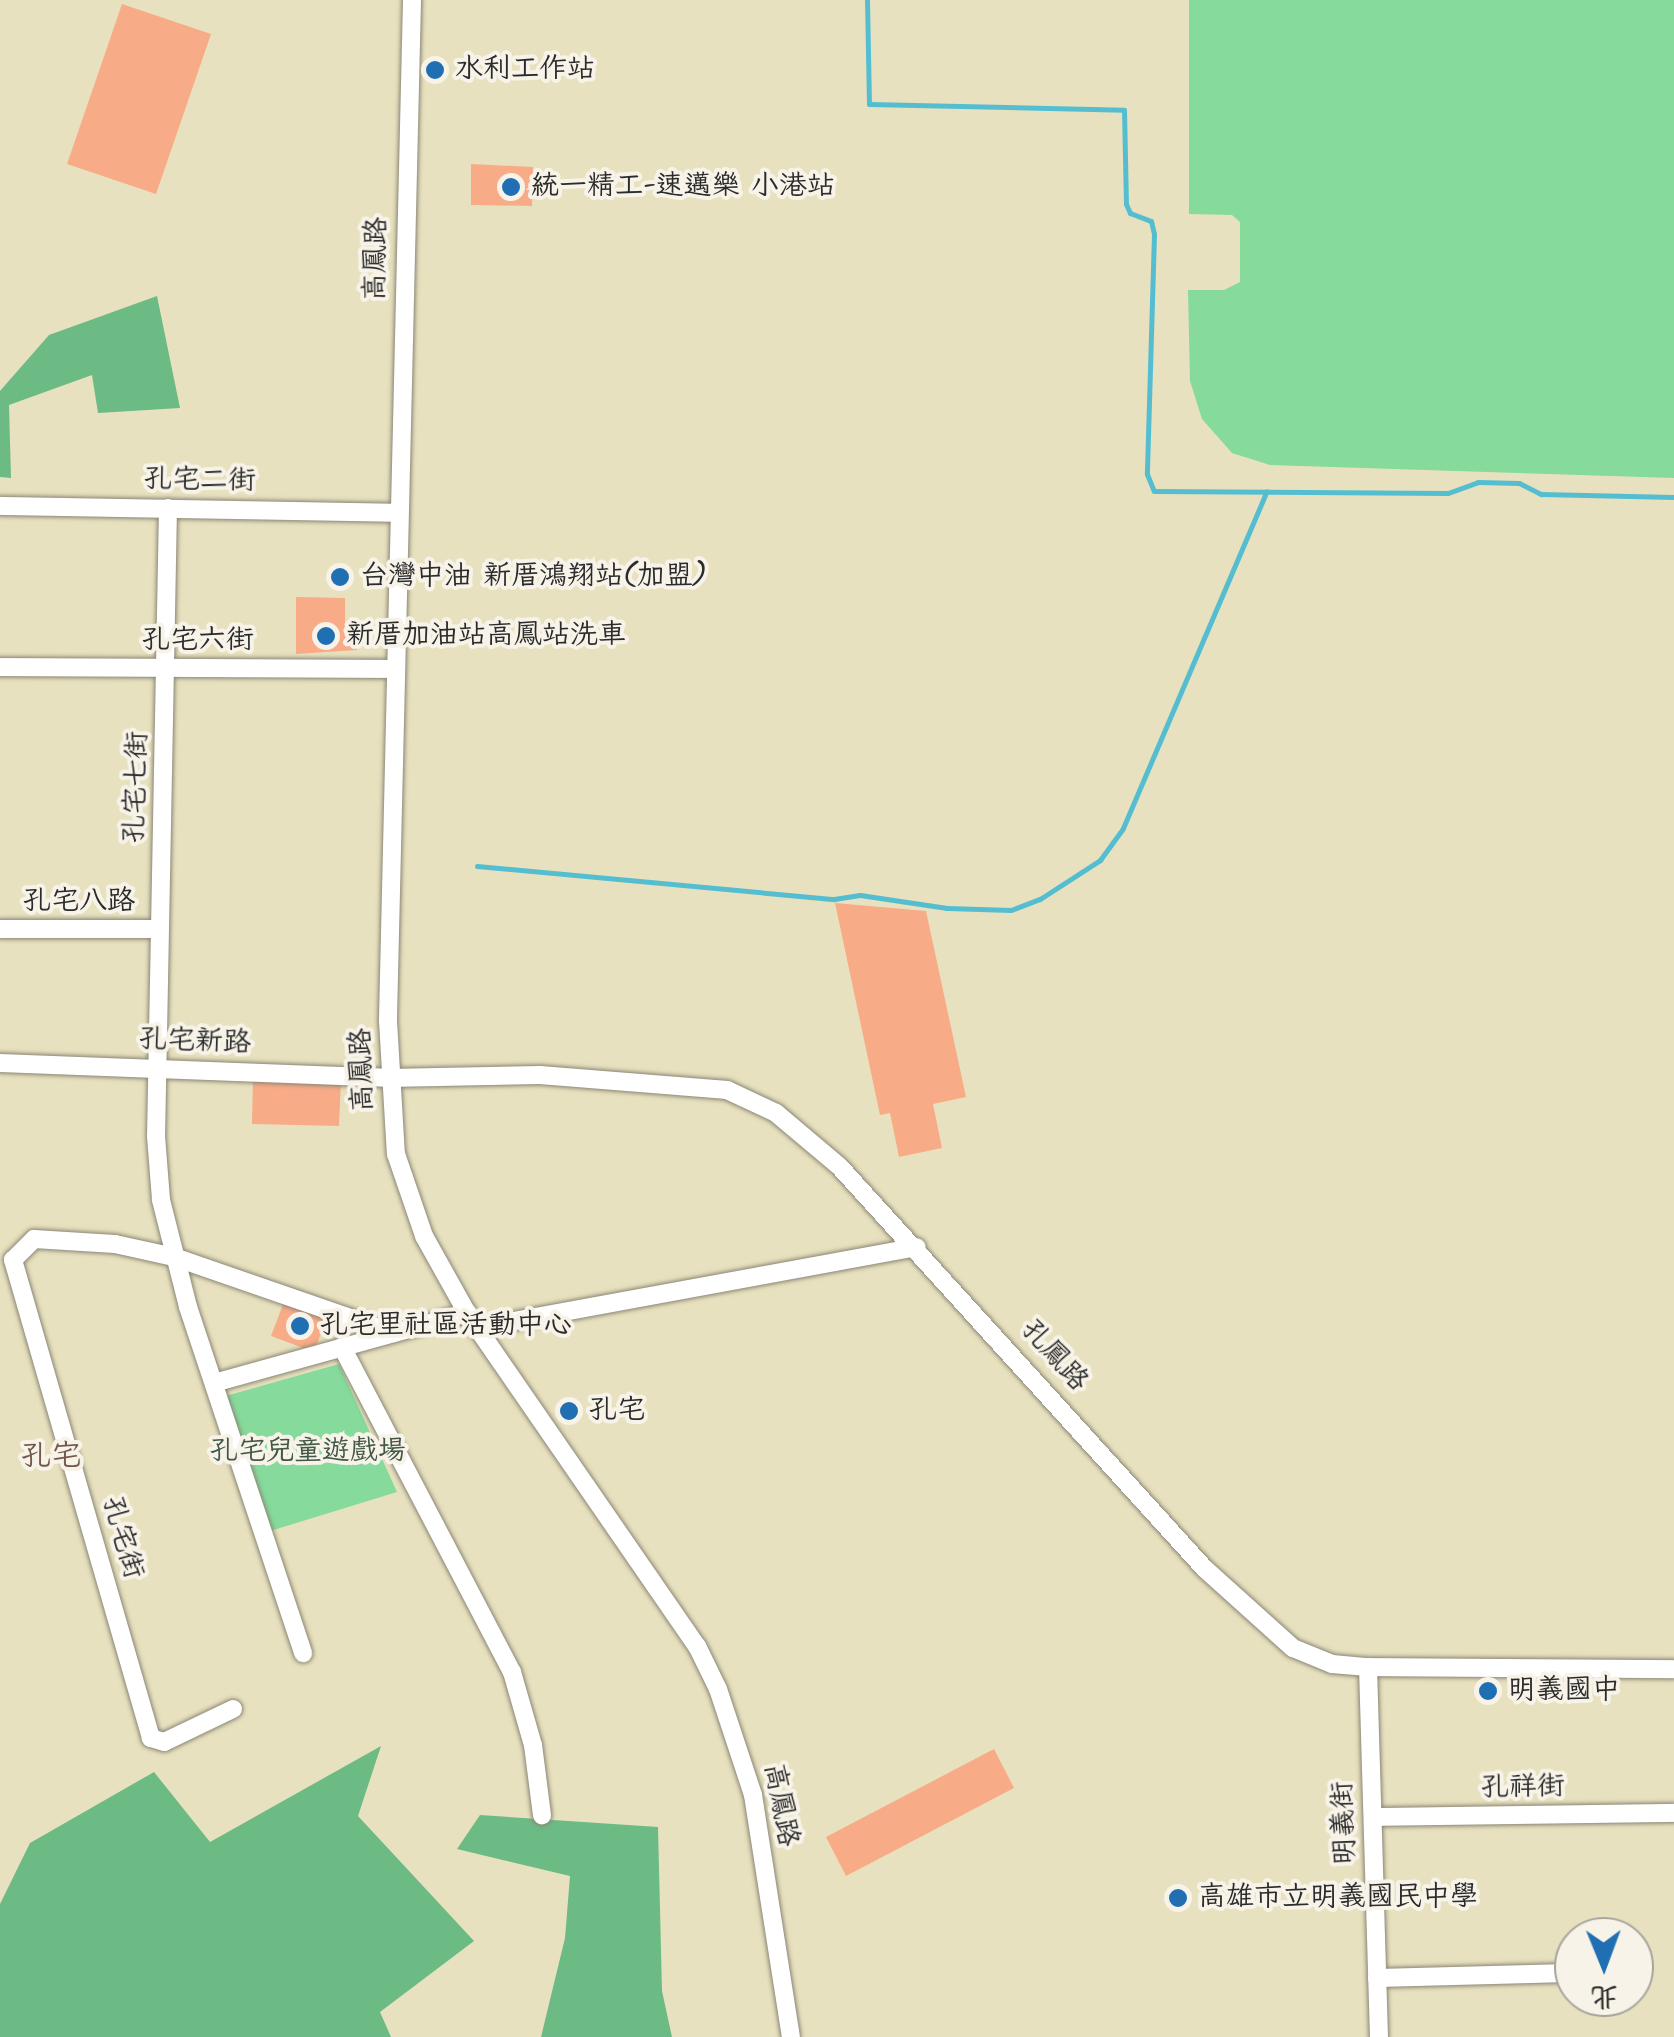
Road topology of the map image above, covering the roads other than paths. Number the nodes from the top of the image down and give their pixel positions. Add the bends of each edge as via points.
1 (412, 0) edge
2 (0, 506) edge
3 (168, 508) junction
4 (399, 513) junction
5 (0, 667) edge
6 (169, 669) junction
7 (395, 669) junction
8 (0, 929) edge
9 (159, 929) junction
10 (0, 1063) edge
11 (157, 1068) junction
12 (387, 1078) junction
13 (918, 1247) junction
14 (174, 1257) junction
15 (472, 1320) junction
16 (393, 1333) junction
17 (342, 1347) junction
18 (214, 1383) junction
19 (303, 1652) dead end
20 (1368, 1667) junction
21 (1674, 1670) edge
22 (232, 1709) dead end
23 (1674, 1813) edge
24 (542, 1816) dead end
25 (1373, 1817) junction
26 (1554, 1973) edge
27 (1377, 1978) junction
28 (791, 2037) edge
29 (1379, 2037) edge

1 - 4 street, 高鳳路
2 - 3 street, 孔宅二街
3 - 4 street, 孔宅二街
3 - 6 street, 孔宅七街
4 - 7 street, 高鳳路
5 - 6 street, 孔宅六街
6 - 7 street, 孔宅六街
6 - 9 street, 孔宅七街
7 - 12 street, 高鳳路
8 - 9 street, 孔宅八路
9 - 11 street, 孔宅七街
10 - 11 street, 孔宅新路
11 - 12 street, 孔宅新路
11 - 14 street via 161,1200
12 - 13 street, 孔鳳路 via 540,1074 727,1090 795,1128
12 - 15 street, 高鳳路 via 406,1191
13 - 15 street
13 - 20 street, 孔鳳路 via 1249,1613 1313,1659
14 - 16 street, 孔宅街
14 - 18 street
14 - 22 street, 孔宅街 via 115,1244 34,1240 13,1260 13,1273 151,1738 164,1742
15 - 16 street
15 - 28 street, 高鳳路 via 697,1646 718,1688 753,1795
16 - 17 street
17 - 18 street
17 - 24 street via 512,1672 533,1745
18 - 19 street
20 - 21 street, 孔鳳路
20 - 25 street, 明義街
23 - 25 street, 孔祥街
25 - 27 street, 明義街
26 - 27 street
27 - 29 street, 明義街

